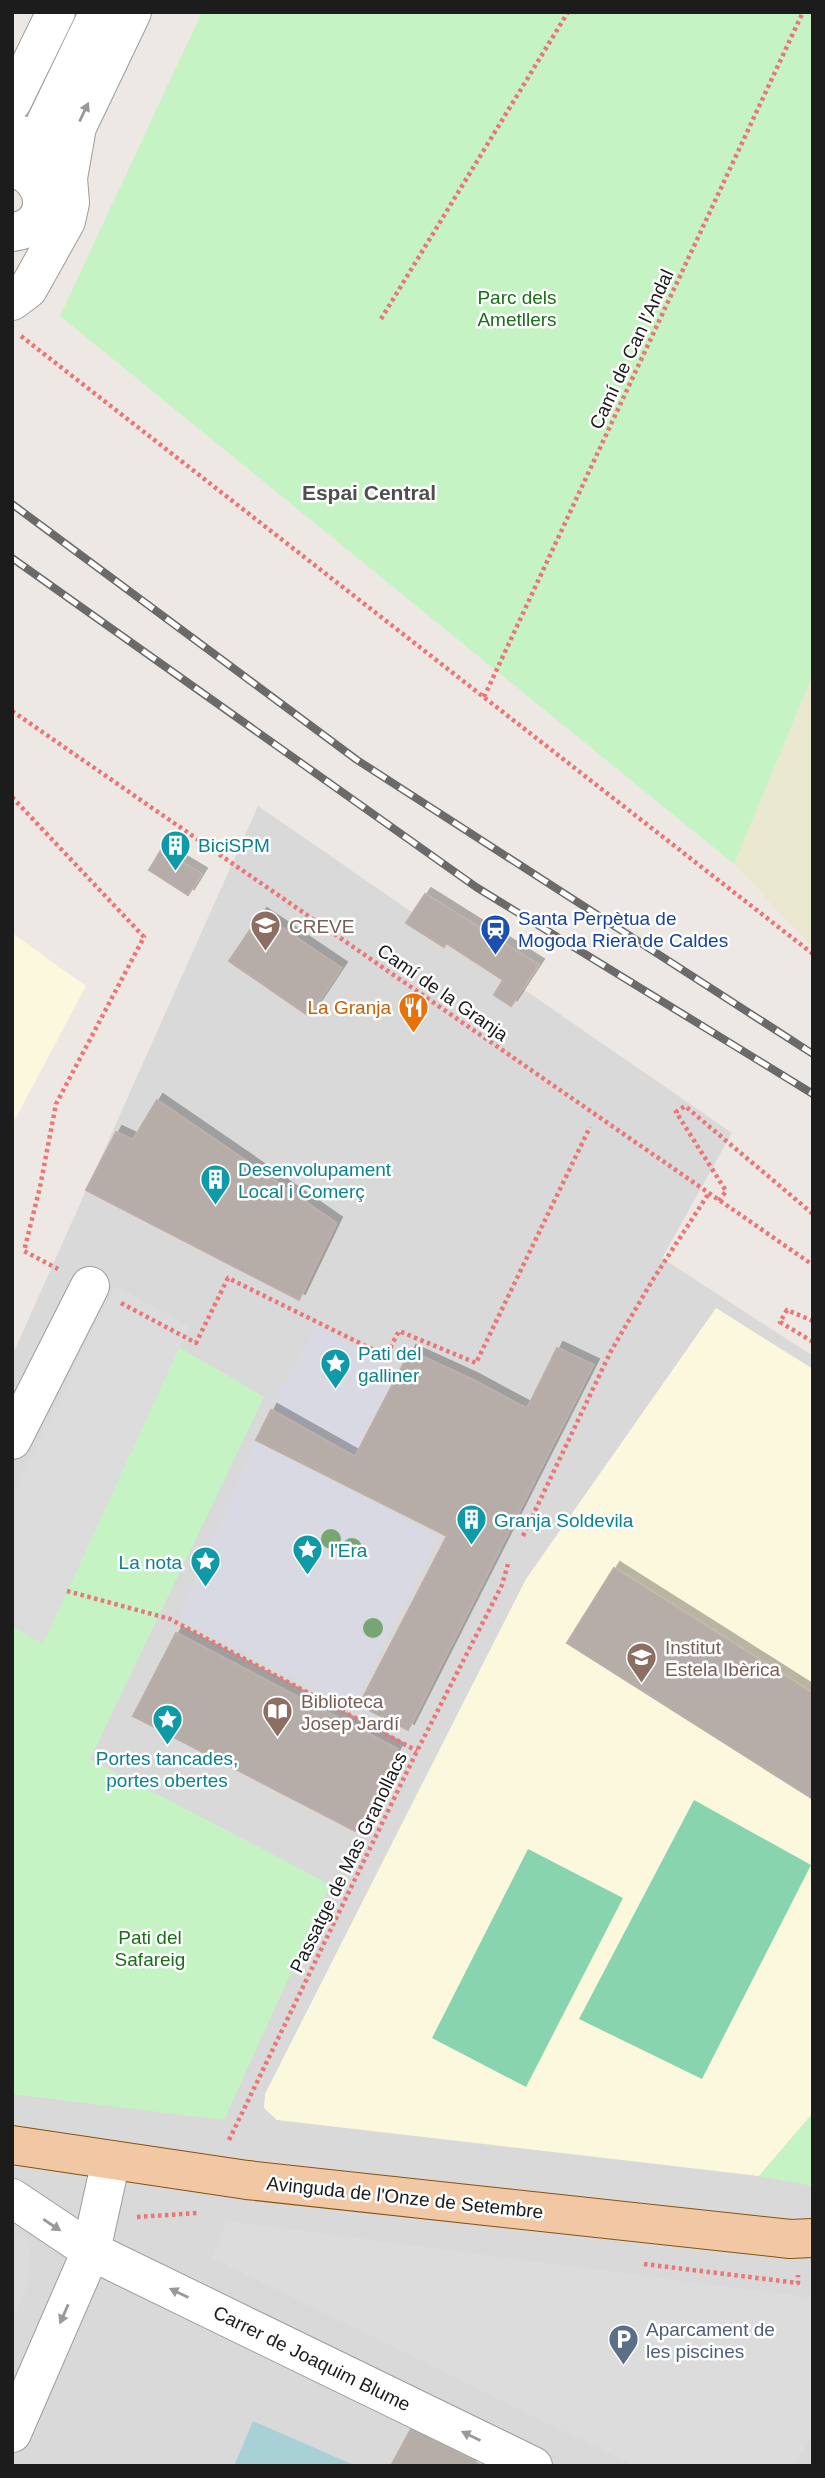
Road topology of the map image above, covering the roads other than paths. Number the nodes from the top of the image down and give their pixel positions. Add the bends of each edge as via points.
1 (56, 12) edge
2 (99, 12) edge
3 (132, 12) edge
4 (12, 102) edge
5 (24, 150) edge
6 (68, 178) junction
7 (12, 232) edge
8 (57, 240) junction
9 (12, 266) edge
10 (13, 316) edge
11 (90, 1286) road end
12 (12, 1440) edge
13 (12, 2145) edge
14 (111, 2160) junction
15 (12, 2198) edge
16 (95, 2235) junction
17 (808, 2242) edge
18 (12, 2433) edge
19 (533, 2466) edge

1 - 4 street
2 - 5 street
6 -> 3 street via 77,127
5 - 6 street via 37,141 55,155
5 - 7 street via 43,198 33,224
6 - 8 street via 70,203
8 - 9 street via 42,256
8 - 10 street
11 - 12 street
13 - 14 main road, Avinguda de l'Onze de Setembre
14 - 16 street
14 - 17 main road, Avinguda de l'Onze de Setembre
15 -> 16 street, Carrer de Joaquim Blume
16 -> 18 street
19 -> 16 street, Carrer de Joaquim Blume

